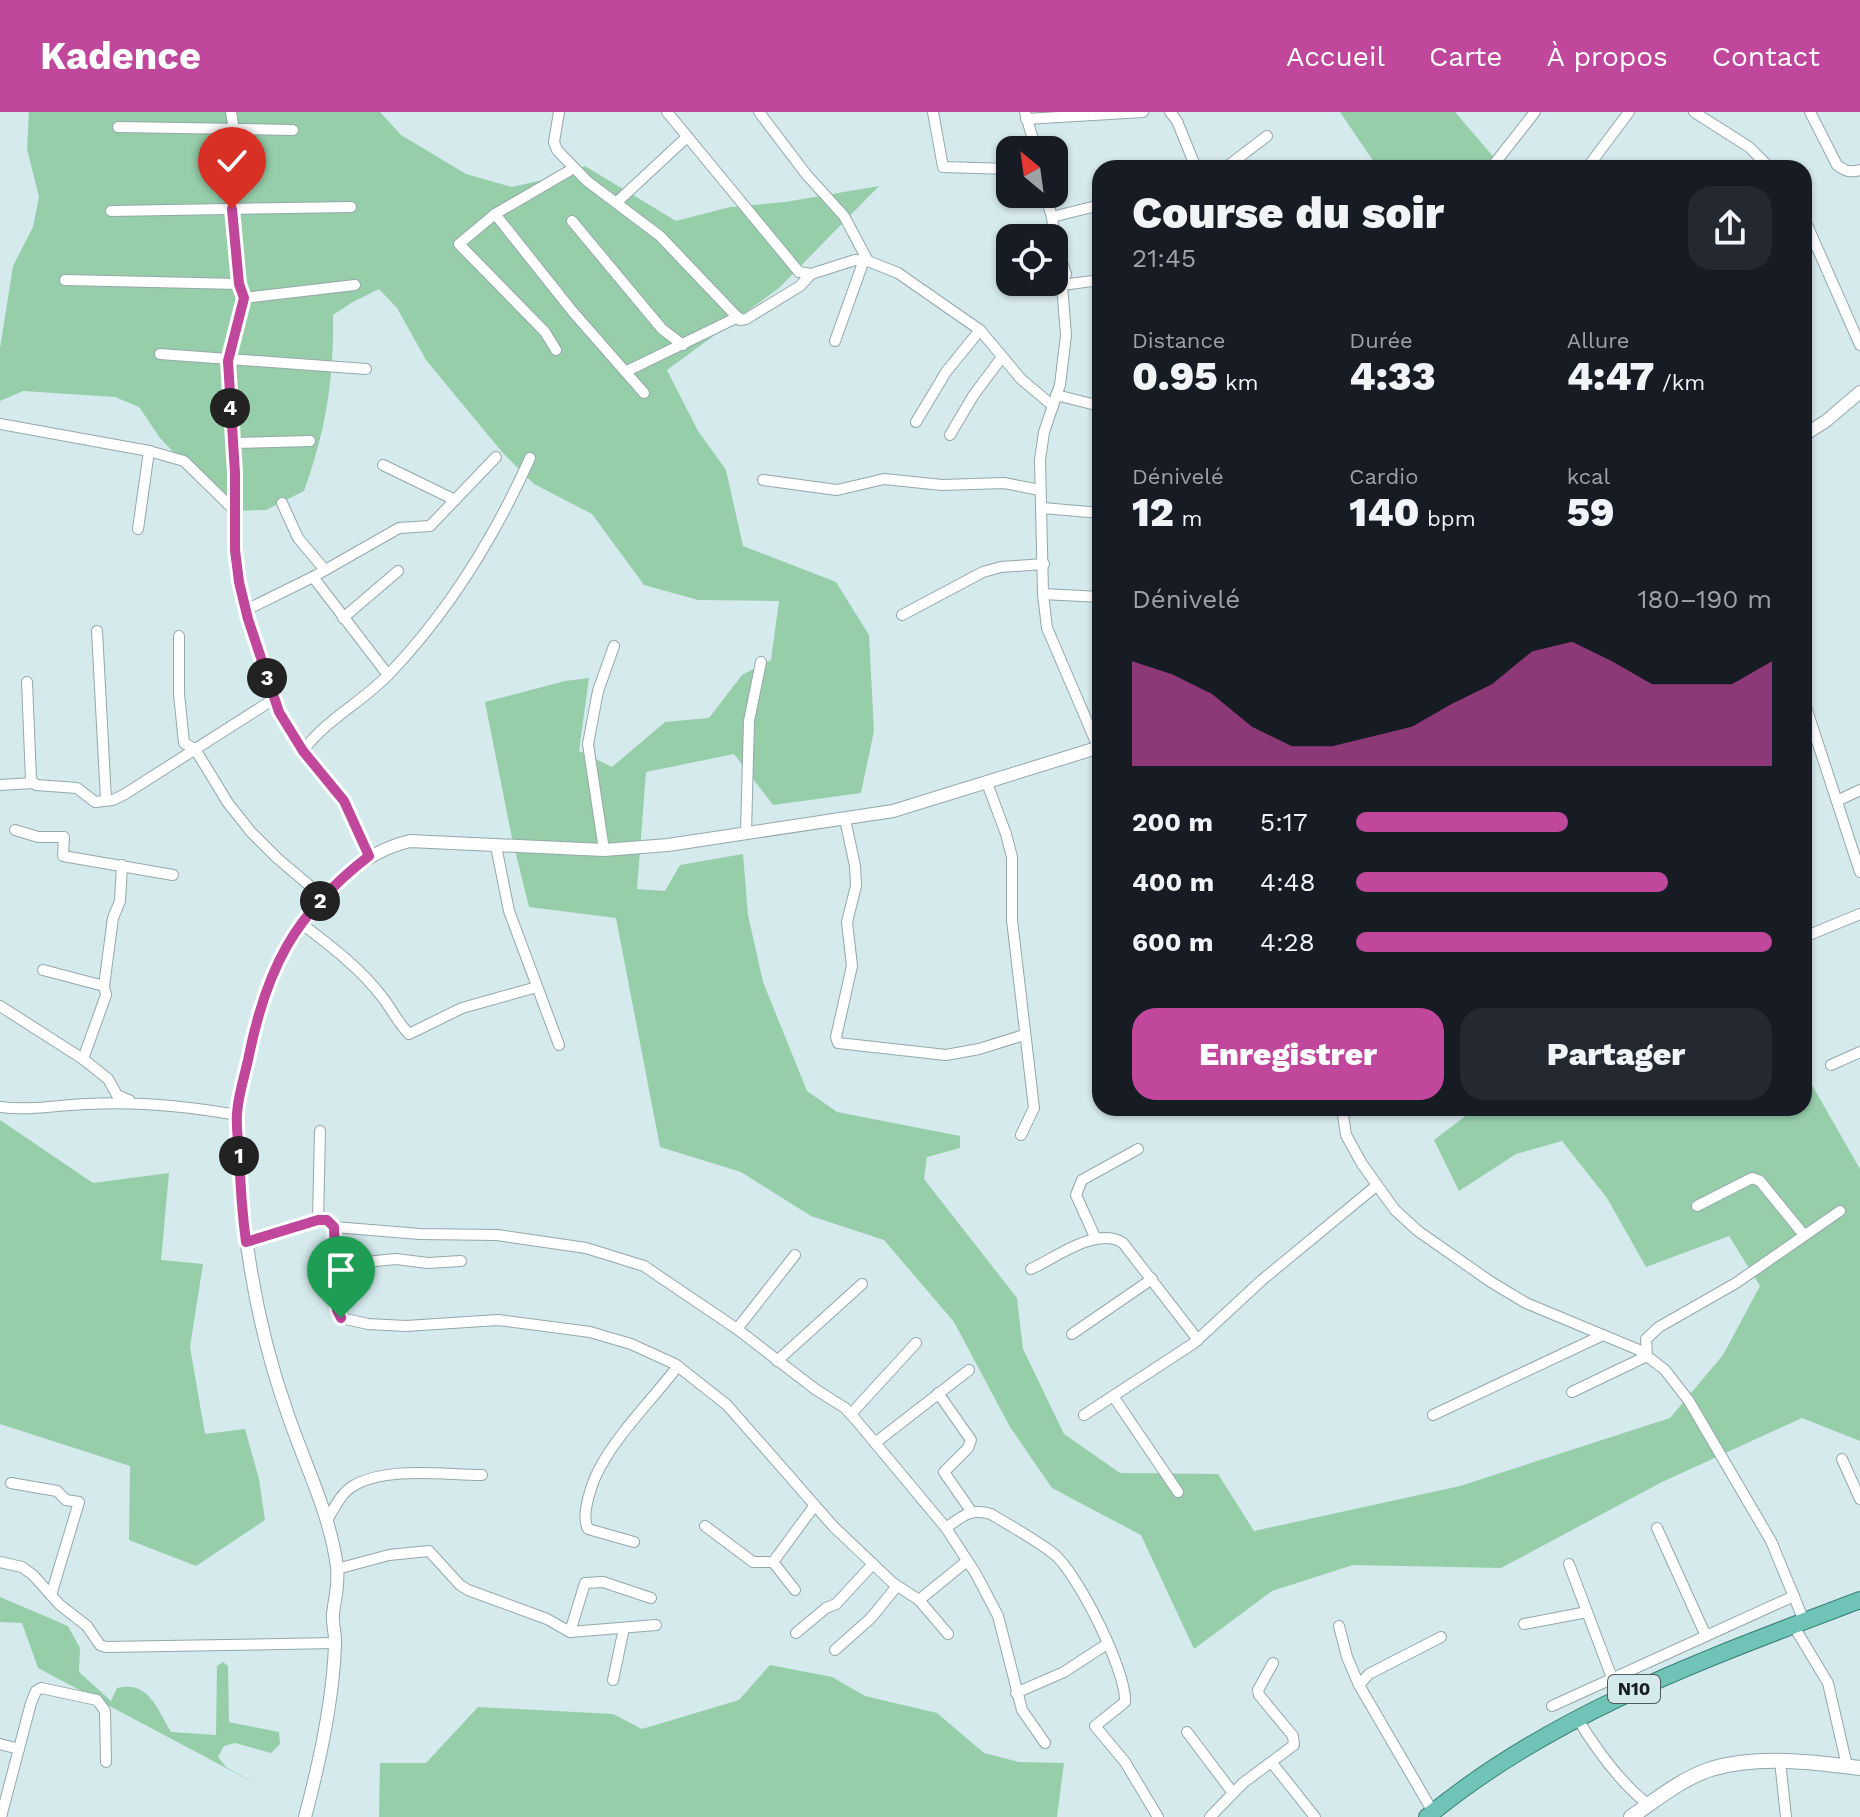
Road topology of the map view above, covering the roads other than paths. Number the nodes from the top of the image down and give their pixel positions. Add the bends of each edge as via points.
1 (231, 112) edge
2 (559, 112) edge
3 (667, 112) edge
4 (759, 112) edge
5 (933, 112) edge
6 (1143, 112) edge
7 (1170, 112) edge
8 (1535, 112) edge
9 (1629, 112) edge
10 (1694, 112) edge
11 (1810, 112) edge
12 (1026, 116) edge
13 (1710, 116) edge
14 (118, 127) dead end
15 (234, 128) junction
16 (293, 130) dead end
17 (1032, 136) edge
18 (1267, 136) dead end
19 (687, 137) junction
20 (1193, 160) edge
21 (1236, 160) edge
22 (1497, 160) edge
23 (1593, 160) edge
24 (1762, 160) edge
25 (574, 168) junction
26 (996, 169) edge
27 (1860, 170) edge
28 (617, 202) junction
29 (351, 207) dead end
30 (1092, 207) edge
31 (1049, 208) edge
32 (232, 209) junction
33 (111, 211) dead end
34 (495, 214) junction
35 (1052, 217) junction
36 (572, 221) dead end
37 (1053, 224) edge
38 (1812, 236) edge
39 (866, 260) junction
40 (811, 274) junction
41 (65, 280) dead end
42 (1092, 281) edge
43 (239, 284) junction
44 (1068, 284) edge
45 (355, 285) dead end
46 (1063, 296) edge
47 (244, 298) junction
48 (738, 317) junction
49 (980, 330) junction
50 (835, 341) dead end
51 (683, 345) junction
52 (1860, 345) edge
53 (556, 350) dead end
54 (160, 354) dead end
55 (1002, 357) junction
56 (228, 361) junction
57 (366, 369) dead end
58 (627, 371) junction
59 (1860, 392) edge
60 (644, 393) dead end
61 (1054, 400) junction
62 (1092, 405) edge
63 (916, 422) dead end
64 (0, 424) edge
65 (1812, 430) edge
66 (950, 435) dead end
67 (310, 441) dead end
68 (232, 443) junction
69 (149, 451) junction
70 (496, 457) dead end
71 (530, 458) dead end
72 (383, 465) dead end
73 (763, 480) dead end
74 (1040, 490) junction
75 (455, 500) junction
76 (282, 503) dead end
77 (1043, 508) junction
78 (235, 511) junction
79 (1092, 512) edge
80 (138, 529) dead end
81 (1044, 564) junction
82 (325, 570) junction
83 (398, 571) dead end
84 (313, 577) junction
85 (1043, 594) junction
86 (1092, 597) edge
87 (246, 610) junction
88 (902, 615) dead end
89 (343, 618) junction
90 (97, 631) dead end
91 (179, 636) dead end
92 (614, 646) dead end
93 (761, 662) dead end
94 (388, 675) junction
95 (27, 682) dead end
96 (274, 699) junction
97 (1812, 725) edge
98 (1092, 731) edge
99 (195, 749) junction
100 (1092, 749) edge
101 (303, 751) junction
102 (33, 783) junction
103 (987, 783) junction
104 (0, 785) edge
105 (1860, 790) edge
106 (106, 800) junction
107 (1837, 801) junction
108 (845, 819) junction
109 (15, 830) dead end
110 (746, 832) junction
111 (496, 846) junction
112 (604, 850) junction
113 (369, 856) junction
114 (122, 865) junction
115 (1860, 872) edge
116 (173, 875) dead end
117 (323, 897) junction
118 (1860, 914) edge
119 (302, 924) junction
120 (1812, 934) edge
121 (43, 970) dead end
122 (104, 986) junction
123 (537, 987) junction
124 (0, 1006) edge
125 (1024, 1035) junction
126 (559, 1045) dead end
127 (1860, 1052) edge
128 (83, 1059) junction
129 (1831, 1065) dead end
130 (135, 1102) junction
131 (0, 1107) edge
132 (237, 1115) junction
133 (1343, 1116) edge
134 (320, 1131) dead end
135 (1021, 1135) dead end
136 (1138, 1149) dead end
137 (1376, 1186) junction
138 (1697, 1206) dead end
139 (1840, 1211) dead end
140 (318, 1220) junction
141 (334, 1227) junction
142 (1804, 1235) junction
143 (1095, 1237) junction
144 (246, 1242) junction
145 (795, 1255) dead end
146 (461, 1261) dead end
147 (335, 1265) junction
148 (1031, 1269) dead end
149 (1152, 1279) junction
150 (862, 1284) dead end
151 (737, 1329) junction
152 (1072, 1334) dead end
153 (1603, 1335) junction
154 (1198, 1340) junction
155 (916, 1343) dead end
156 (1647, 1356) junction
157 (777, 1361) junction
158 (678, 1366) junction
159 (969, 1370) dead end
160 (1572, 1392) dead end
161 (938, 1393) junction
162 (1113, 1396) junction
163 (851, 1414) junction
164 (1084, 1415) dead end
165 (1433, 1415) dead end
166 (875, 1443) junction
167 (1842, 1459) dead end
168 (482, 1475) dead end
169 (11, 1483) dead end
170 (1178, 1492) dead end
171 (1860, 1499) edge
172 (815, 1505) junction
173 (971, 1511) junction
174 (327, 1520) junction
175 (705, 1526) dead end
176 (946, 1528) junction
177 (1657, 1528) dead end
178 (634, 1542) dead end
179 (967, 1561) junction
180 (0, 1562) edge
181 (773, 1562) junction
182 (873, 1564) junction
183 (1569, 1564) dead end
184 (337, 1569) junction
185 (897, 1586) junction
186 (795, 1590) dead end
187 (51, 1595) junction
188 (1794, 1596) junction
189 (651, 1598) dead end
190 (919, 1600) junction
191 (1860, 1600) edge
192 (1587, 1612) junction
193 (1798, 1623) junction
194 (1524, 1624) dead end
195 (656, 1625) dead end
196 (1339, 1626) dead end
197 (624, 1628) junction
198 (570, 1632) junction
199 (796, 1633) dead end
200 (948, 1634) dead end
201 (1706, 1636) junction
202 (1441, 1637) dead end
203 (335, 1643) junction
204 (1107, 1644) junction
205 (835, 1650) dead end
206 (1273, 1663) dead end
207 (1612, 1678) junction
208 (613, 1680) dead end
209 (1359, 1685) junction
210 (1016, 1693) junction
211 (1552, 1706) dead end
212 (1577, 1718) junction
213 (1187, 1732) dead end
214 (1045, 1743) dead end
215 (0, 1744) edge
216 (19, 1749) junction
217 (1780, 1761) junction
218 (106, 1762) dead end
219 (1272, 1763) junction
220 (1853, 1767) edge
221 (1233, 1793) junction
222 (1649, 1805) junction
223 (1430, 1815) edge
224 (1, 1817) edge
225 (305, 1817) edge
226 (1158, 1817) edge
227 (1210, 1817) edge
228 (1315, 1817) edge
229 (1631, 1817) edge
230 (1786, 1817) edge

1 - 15 street
2 - 25 street via 555,145
3 - 19 street
4 - 39 street via 844,216
5 - 26 street via 943,167
6 - 12 street
7 - 20 street
8 - 22 street
9 - 23 street
10 - 13 street
11 - 27 street via 1837,165 1844,171
12 - 17 street
13 - 24 street
14 - 15 street
15 - 16 street
15 - 32 street
18 - 21 street
19 - 28 street
19 - 40 street via 795,268
25 - 28 street
25 - 34 street
28 - 48 street via 660,236
29 - 32 street
30 - 35 street
31 - 35 street
32 - 33 street
32 - 43 street
34 - 53 street via 459,244 545,332
34 - 58 street
35 - 37 street
36 - 51 street via 662,329
38 - 52 street
39 - 40 street
39 - 49 street via 898,273
39 - 50 street
40 - 48 street via 755,314
41 - 43 street
42 - 44 street
43 - 47 street
45 - 47 street
46 - 61 street via 1064,361
47 - 56 street
48 - 51 street
49 - 55 street
49 - 63 street
51 - 58 street
54 - 56 street
55 - 61 street via 1021,379
55 - 66 street
56 - 57 street
56 - 68 street
58 - 60 street
59 - 65 street
61 - 62 street
61 - 74 street via 1044,432
64 - 69 street
67 - 68 street
68 - 78 street
69 - 78 street via 184,461
69 - 80 street
70 - 75 street
71 - 94 street via 455,595
72 - 75 street
73 - 74 street via 837,490 884,479 942,485 1004,483
74 - 77 street
75 - 82 street via 430,526 399,528
76 - 82 street via 298,538
77 - 79 street
77 - 81 street
78 - 87 street via 237,566
81 - 85 street
81 - 88 street via 983,572
82 - 84 street
83 - 89 street
84 - 87 street
84 - 89 street
85 - 86 street
85 - 98 street via 1047,628
87 - 96 street
89 - 94 street
90 - 106 street
91 - 99 street via 184,743
92 - 112 street via 588,744
93 - 110 street via 749,721
94 - 101 street via 324,726
95 - 102 street
96 - 99 street
96 - 101 street
97 - 107 street
99 - 106 street via 125,794
99 - 117 street via 251,832
100 - 103 street
101 - 113 street via 344,801
102 - 104 street
102 - 106 street via 73,787 92,801
103 - 108 street via 893,811
103 - 125 street via 1012,857 1012,920
105 - 107 street
107 - 115 street
108 - 110 street
108 - 125 street via 856,886 847,922 852,966 838,1043 946,1055
109 - 114 street via 64,837 63,856
110 - 112 street
111 - 112 street
111 - 113 street via 410,841
111 - 123 street via 509,911
113 - 117 street
114 - 116 street
114 - 122 street
117 - 119 street
118 - 120 street
119 - 123 street via 363,975 409,1034 462,1008
119 - 132 street via 268,983
121 - 122 street
122 - 128 street via 106,995
123 - 126 street
124 - 128 street
125 - 135 street via 1034,1108
127 - 129 street
128 - 130 street via 108,1079 117,1095
130 - 131 street
130 - 132 street
132 - 144 street
133 - 137 street via 1346,1135
134 - 140 street
136 - 143 street via 1082,1180 1077,1188
137 - 153 street via 1418,1231 1491,1282 1526,1303
137 - 154 street
138 - 142 street via 1752,1178
139 - 142 street
140 - 141 street
140 - 144 street
141 - 147 street
141 - 151 street via 497,1235 586,1248 644,1266
142 - 156 street via 1736,1283 1659,1327 1646,1339
143 - 148 street
143 - 149 street via 1115,1237
144 - 174 street via 276,1378
145 - 151 street
146 - 147 street via 396,1259
147 - 158 street via 337,1310 348,1321 406,1326 498,1320 590,1332
149 - 152 street
149 - 154 street
150 - 157 street
151 - 157 street
153 - 156 street
153 - 165 street
154 - 162 street
155 - 163 street
156 - 160 street
156 - 188 street via 1689,1401 1771,1541
157 - 163 street
158 - 172 street via 727,1405
158 - 178 street via 603,1461 587,1508 588,1529
159 - 161 street
161 - 166 street
161 - 173 street via 971,1440 944,1472
162 - 164 street
162 - 170 street
163 - 166 street
166 - 176 street
167 - 171 street
168 - 174 street via 382,1474 354,1485
169 - 187 street via 57,1491 66,1500 79,1502
172 - 181 street
172 - 182 street
173 - 176 street
173 - 204 street via 991,1514 1057,1557
174 - 184 street
175 - 181 street via 753,1562
176 - 179 street
177 - 201 street
179 - 190 street
179 - 210 street via 998,1616
180 - 187 street via 22,1567
181 - 186 street
182 - 185 street
182 - 199 street via 836,1604
183 - 192 street
184 - 198 street via 429,1551 468,1590
184 - 203 street
185 - 190 street
185 - 205 street
187 - 203 street via 106,1647
188 - 193 street
188 - 201 street
189 - 198 street via 603,1582 585,1583
190 - 200 street
191 - 193 highway, N10
192 - 194 street
192 - 207 street
193 - 212 highway, N10 via 1681,1668
193 - 220 street via 1828,1683
195 - 197 street
196 - 209 street
197 - 198 street
197 - 208 street
201 - 207 street
202 - 209 street via 1369,1674
203 - 225 street via 327,1719
204 - 210 street via 1064,1672
204 - 226 street via 1120,1672 1125,1702 1095,1726 1125,1762
206 - 219 street via 1259,1695 1295,1741
207 - 211 street
209 - 223 street
210 - 214 street
212 - 222 street via 1592,1743
212 - 223 highway, N10 via 1516,1753
213 - 221 street
215 - 216 street
216 - 218 street via 31,1703 41,1688 102,1704
216 - 224 street
217 - 220 main road
217 - 222 main road via 1712,1769
217 - 230 street
219 - 221 street
219 - 228 street
221 - 227 street
222 - 229 main road

